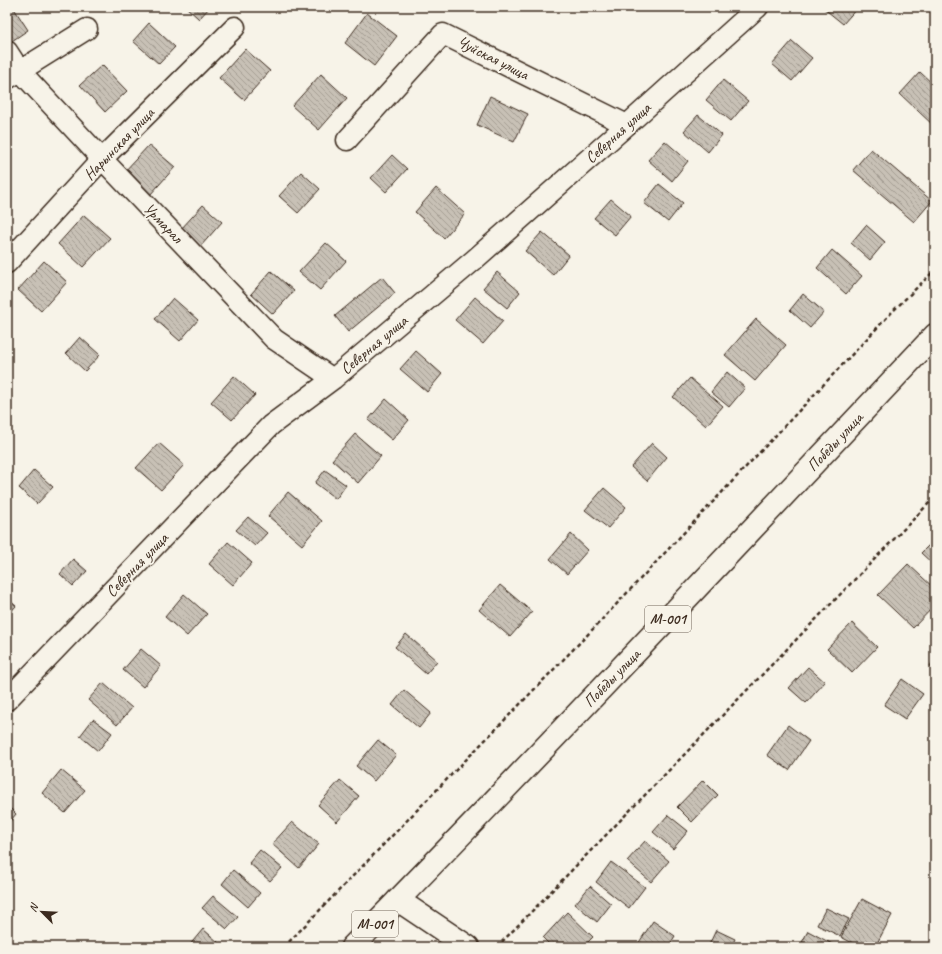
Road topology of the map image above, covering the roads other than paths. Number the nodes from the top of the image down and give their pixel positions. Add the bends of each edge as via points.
1 (758, 7) edge
2 (235, 27) dead end
3 (87, 29) dead end
4 (7, 51) edge
5 (14, 75) edge
6 (627, 126) junction
7 (347, 140) dead end
8 (102, 159) junction
9 (7, 263) edge
10 (935, 335) edge
11 (333, 380) junction
12 (8, 697) edge
13 (398, 900) junction
14 (352, 947) edge
15 (468, 947) edge

1 - 6 street, Северная улица
2 - 8 street, Нарынская улица
3 - 5 street
4 - 5 street, Урмарал
5 - 8 street, Урмарал
6 - 7 street, Чуйская улица via 444,34
6 - 11 street, Северная улица
8 - 9 street, Нарынская улица
8 - 11 street, Урмарал via 274,339
10 - 13 main road, Победы улица / М-001 via 653,636
11 - 12 street, Северная улица via 271,425
13 - 14 main road, Победы улица / М-001
13 - 15 main road

